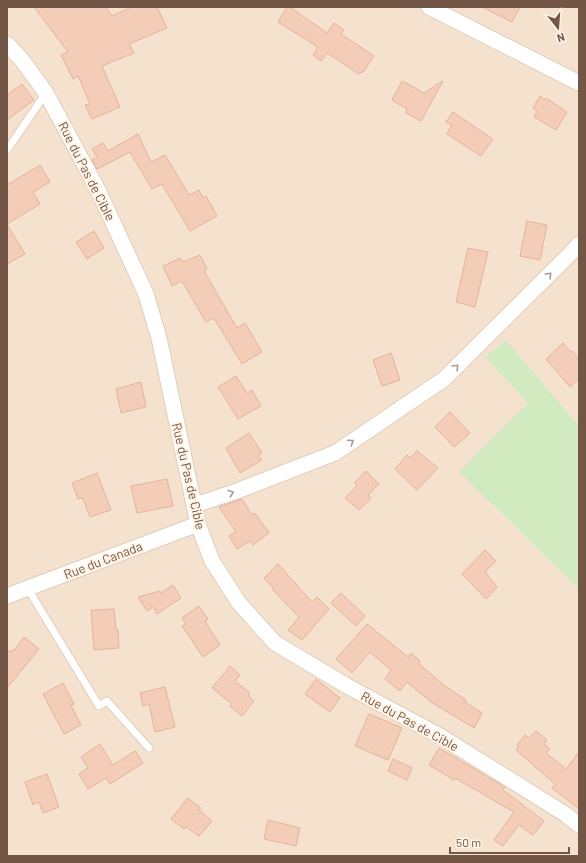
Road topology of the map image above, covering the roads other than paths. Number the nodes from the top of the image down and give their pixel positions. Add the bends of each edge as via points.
1 (429, 7) edge
2 (7, 44) edge
3 (579, 83) edge
4 (46, 93) junction
5 (7, 150) edge
6 (579, 244) edge
7 (194, 506) junction
8 (198, 524) junction
9 (28, 589) junction
10 (7, 596) edge
11 (149, 748) dead end
12 (579, 825) edge

1 - 3 street
2 - 4 street, Rue du Pas de Cible
4 - 5 lane
4 - 7 street, Rue du Pas de Cible via 98,190 146,294 160,338
7 -> 6 street via 335,453 444,379
7 - 8 street, Rue du Pas de Cible
8 - 9 street, Rue du Canada
8 - 12 street, Rue du Pas de Cible via 212,561 239,603 275,642 347,686 440,736
9 - 10 street, Rue du Canada
9 - 11 lane via 99,706 107,701

